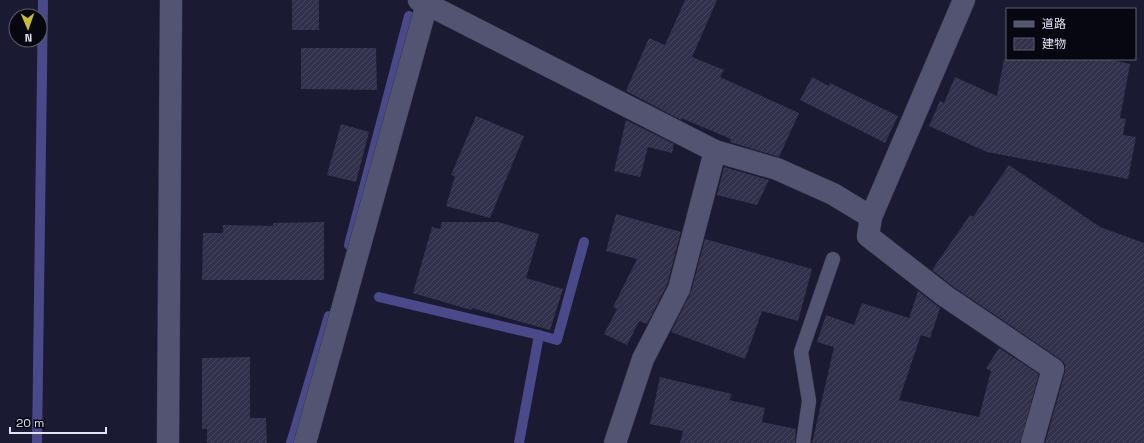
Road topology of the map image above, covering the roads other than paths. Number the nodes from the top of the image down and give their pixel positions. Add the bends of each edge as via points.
1 (171, 0) edge
2 (964, 0) edge
3 (425, 1) edge
4 (715, 151) junction
5 (870, 217) junction
6 (833, 260) dead end
7 (168, 443) edge
8 (306, 443) edge
9 (615, 443) edge
10 (803, 443) edge
11 (1032, 443) edge

1 - 7 street
2 - 5 street
3 - 4 street
3 - 8 street
4 - 5 street via 777,169 833,194
4 - 9 street via 679,289 643,359
5 - 11 street via 868,236 945,296 1053,368
6 - 10 lane via 801,352 809,401

